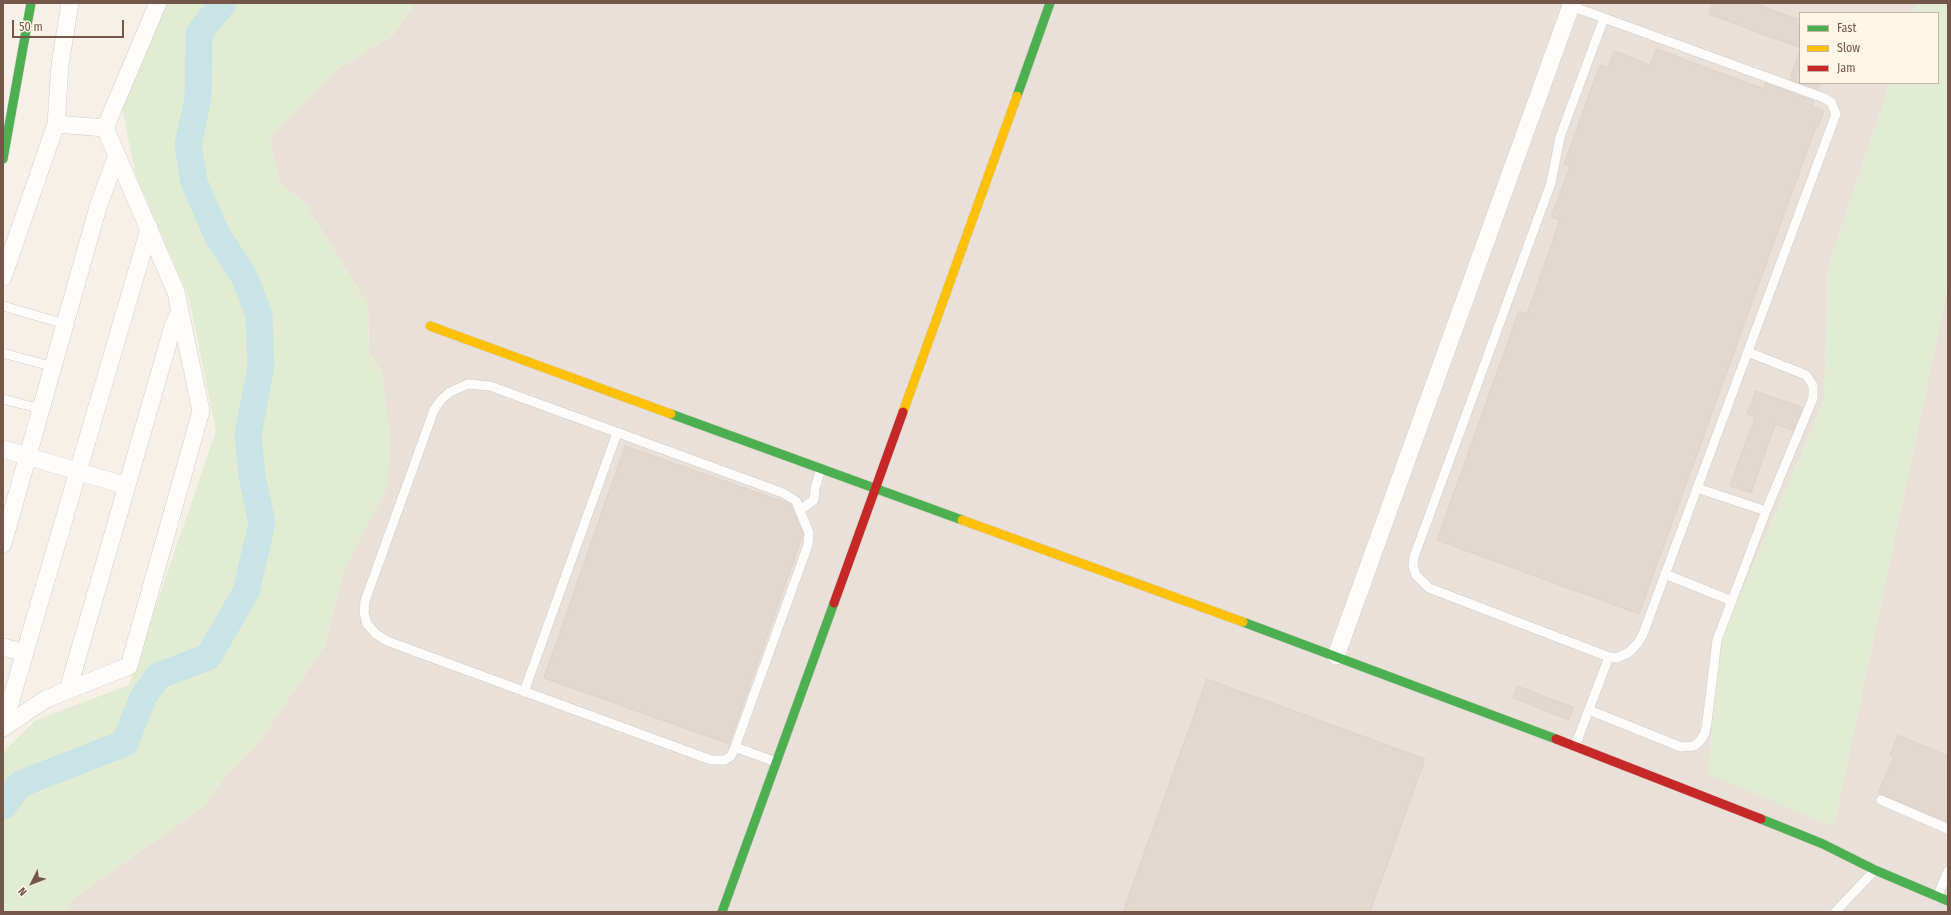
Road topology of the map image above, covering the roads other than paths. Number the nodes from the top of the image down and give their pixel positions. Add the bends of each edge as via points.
1 (31, 3) edge
2 (70, 3) edge
3 (158, 3) edge
4 (1050, 3) edge
5 (1571, 4) edge
6 (1604, 18) junction
7 (56, 124) junction
8 (105, 128) junction
9 (117, 155) junction
10 (3, 159) edge
11 (149, 227) junction
12 (3, 277) edge
13 (3, 306) edge
14 (180, 310) junction
15 (65, 324) junction
16 (430, 326) dead end
17 (1748, 352) junction
18 (3, 353) edge
19 (50, 366) dead end
20 (3, 399) edge
21 (37, 408) dead end
22 (617, 432) junction
23 (3, 450) edge
24 (27, 457) junction
25 (821, 470) junction
26 (78, 472) junction
27 (126, 486) junction
28 (1697, 488) junction
29 (874, 489) junction
30 (800, 510) junction
31 (1766, 511) junction
32 (3, 544) edge
33 (1665, 574) junction
34 (1732, 601) junction
35 (3, 647) edge
36 (24, 653) junction
37 (1336, 656) junction
38 (1609, 657) junction
39 (68, 690) junction
40 (524, 692) junction
41 (7, 700) edge
42 (1589, 710) junction
43 (3, 727) edge
44 (1575, 746) junction
45 (735, 747) junction
46 (776, 762) junction
47 (1881, 800) dead end
48 (1948, 829) edge
49 (1874, 870) junction
50 (1948, 871) edge
51 (1937, 897) junction
52 (1948, 901) edge
53 (722, 912) edge
54 (1835, 912) edge

1 - 10 street
2 - 7 street via 60,65
3 - 8 street
4 - 29 street
5 - 6 lane
5 - 37 street via 1526,126 1502,202
6 - 17 lane via 1824,98 1831,102 1834,108 1835,119
6 - 38 lane via 1560,137 1551,184 1414,557 1413,566 1416,575 1429,588
7 - 8 street
7 - 12 street
8 - 9 street
9 - 11 street
9 - 15 street via 98,207
11 - 14 street via 176,292
11 - 26 street
13 - 15 lane
14 - 27 street
14 - 39 street via 201,411 129,666
15 - 24 street
16 - 25 street
17 - 28 lane
17 - 31 lane via 1806,375 1813,385 1812,405
18 - 19 lane
20 - 21 lane
22 - 30 lane via 783,493 793,498
22 - 40 lane
22 - 40 lane via 490,386 468,384 450,392 434,410 365,601 364,613 367,624 381,638
23 - 24 street
24 - 26 street
24 - 32 street
25 - 29 street
25 - 30 lane via 814,500
26 - 27 street
26 - 36 street
27 - 39 street
28 - 31 lane
28 - 33 lane
29 - 37 street
29 - 46 street
30 - 45 lane via 809,533 808,545
31 - 34 lane
33 - 34 lane
33 - 38 lane via 1638,643 1623,656
34 - 42 lane via 1715,649 1706,728 1697,744 1681,747
35 - 36 street
36 - 41 street
37 - 44 street
38 - 42 lane
39 - 43 street via 46,699
40 - 45 lane via 711,760 725,760 731,756
41 - 43 street
42 - 44 lane
44 - 49 street via 1823,844
45 - 46 lane
46 - 53 street
47 - 48 lane
49 - 51 street
49 - 54 lane
50 - 51 lane
51 - 52 street

